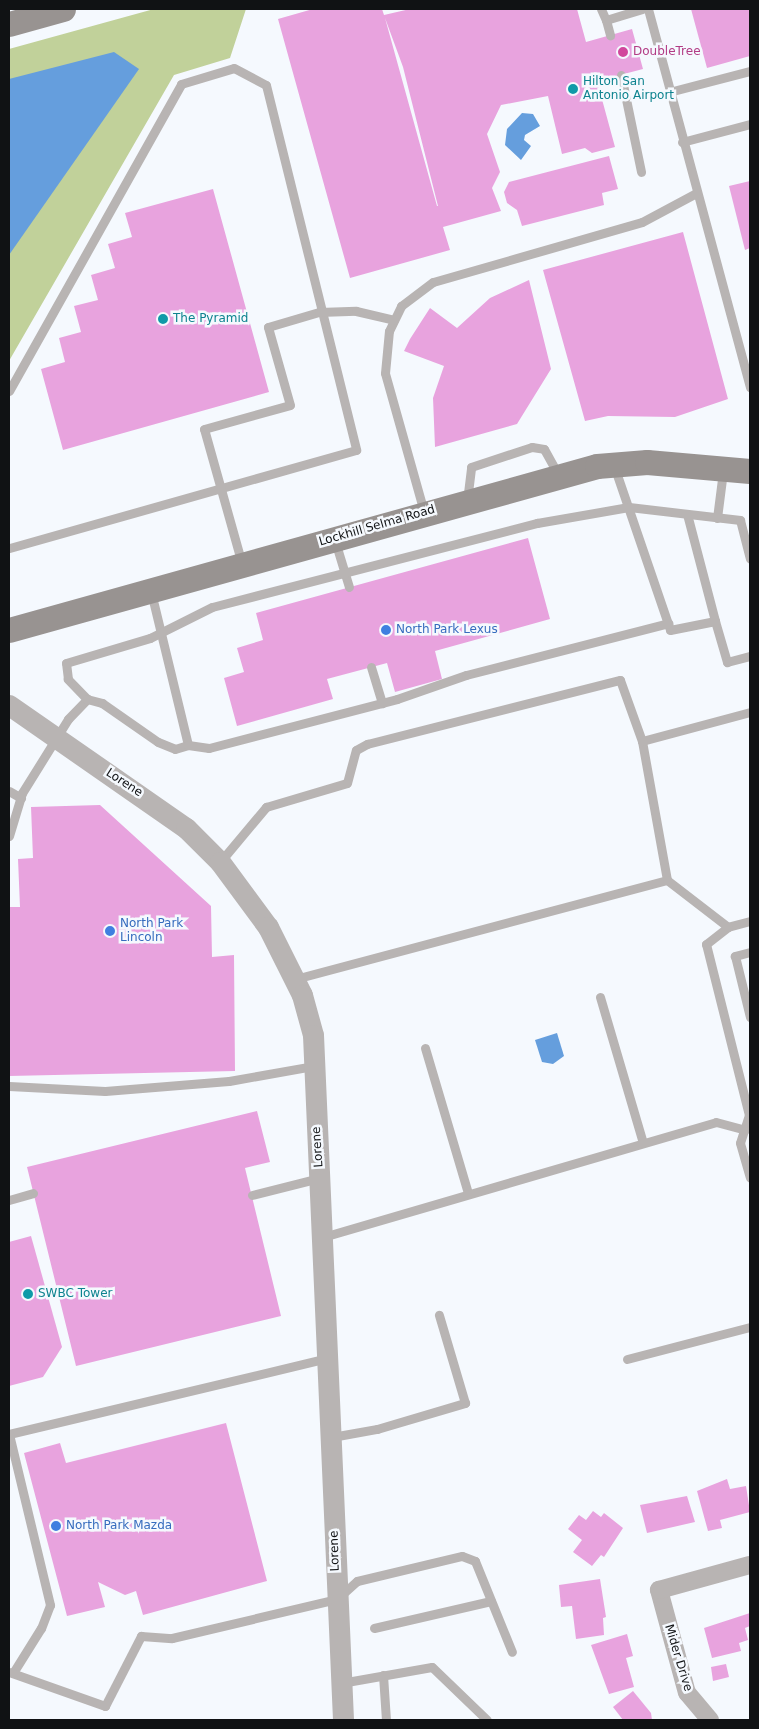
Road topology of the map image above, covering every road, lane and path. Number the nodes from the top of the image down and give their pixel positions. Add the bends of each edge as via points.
1 (64, 9) edge
2 (601, 9) edge
3 (642, 9) edge
4 (648, 9) edge
5 (606, 20) junction
6 (9, 24) edge
7 (610, 35) dead end
8 (750, 71) edge
9 (621, 75) dead end
10 (669, 92) junction
11 (750, 124) edge
12 (682, 142) junction
13 (641, 172) dead end
14 (696, 193) junction
15 (319, 312) junction
16 (394, 320) junction
17 (750, 388) edge
18 (9, 391) edge
19 (613, 464) junction
20 (723, 471) junction
21 (750, 471) edge
22 (559, 476) junction
23 (222, 487) junction
24 (467, 501) junction
25 (629, 507) junction
26 (424, 513) junction
27 (687, 514) junction
28 (717, 518) junction
29 (334, 538) junction
30 (9, 548) edge
31 (750, 559) edge
32 (242, 564) junction
33 (345, 573) junction
34 (349, 587) dead end
35 (151, 590) junction
36 (715, 621) junction
37 (668, 623) junction
38 (9, 630) edge
39 (162, 633) junction
40 (750, 656) edge
41 (371, 667) dead end
42 (88, 699) junction
43 (382, 703) junction
44 (9, 705) edge
45 (750, 712) edge
46 (55, 739) junction
47 (642, 741) junction
48 (188, 745) junction
49 (9, 791) edge
50 (21, 798) junction
51 (9, 836) edge
52 (220, 862) junction
53 (667, 880) junction
54 (750, 921) edge
55 (728, 927) junction
56 (750, 952) edge
57 (295, 979) junction
58 (600, 997) dead end
59 (750, 1017) edge
60 (424, 1048) dead end
61 (312, 1066) junction
62 (9, 1086) edge
63 (744, 1130) junction
64 (643, 1143) junction
65 (320, 1178) junction
66 (750, 1178) edge
67 (33, 1193) dead end
68 (468, 1193) junction
69 (252, 1195) dead end
70 (9, 1200) edge
71 (322, 1237) junction
72 (439, 1315) dead end
73 (750, 1327) edge
74 (329, 1358) junction
75 (628, 1359) dead end
76 (9, 1434) edge
77 (332, 1437) junction
78 (750, 1565) edge
79 (337, 1599) junction
80 (491, 1601) junction
81 (374, 1628) dead end
82 (512, 1652) dead end
83 (11, 1672) edge
84 (383, 1675) junction
85 (340, 1683) junction
86 (343, 1720) edge
87 (386, 1720) edge
88 (487, 1720) edge
89 (710, 1720) edge

1 - 6 main road
2 - 5 lane
3 - 5 lane
4 - 10 lane
5 - 7 lane
8 - 10 lane
9 - 13 lane
10 - 12 lane
11 - 12 lane
12 - 14 lane
14 - 16 lane via 642,222 433,282 401,306
14 - 17 lane
15 - 16 lane via 356,311
15 - 18 lane via 266,85 234,68 181,84
15 - 23 lane via 356,450
15 - 23 lane via 268,327 290,405 204,429
16 - 26 lane via 389,331 385,373
19 - 20 main road, Lockhill Selma Road via 647,462
19 - 22 main road, Lockhill Selma Road
19 - 25 lane
20 - 21 main road, Lockhill Selma Road
20 - 28 lane
22 - 24 main road, Lockhill Selma Road
22 - 24 lane via 544,449 532,448 471,467
23 - 30 lane
23 - 32 lane
24 - 26 main road, Lockhill Selma Road
25 - 27 lane
25 - 33 lane via 537,523
25 - 37 lane
26 - 29 main road, Lockhill Selma Road
27 - 28 lane
27 - 36 lane
28 - 31 lane via 740,520
29 - 32 main road, Lockhill Selma Road
29 - 33 lane
32 - 35 main road, Lockhill Selma Road
33 - 34 lane
33 - 39 lane via 212,607
35 - 38 main road, Lockhill Selma Road
35 - 39 lane
36 - 37 lane via 670,630
36 - 40 lane via 727,662
37 - 43 lane via 466,675
39 - 42 lane via 66,663 68,679
39 - 48 lane
41 - 43 lane
42 - 46 lane via 79,704
42 - 48 lane via 102,703 158,742 175,749
43 - 48 lane via 218,746
44 - 46 street, Lorene
45 - 47 lane
46 - 50 lane
46 - 52 street, Lorene via 152,801
47 - 52 lane via 620,680 367,744 356,750 347,783 266,806
47 - 53 lane
49 - 50 lane
50 - 51 lane
52 - 57 street, Lorene via 268,927
53 - 55 lane
53 - 57 lane
54 - 55 lane
55 - 63 lane via 706,944 749,1115
56 - 59 lane via 735,956
57 - 61 street, Lorene via 313,1035
58 - 64 lane
60 - 68 lane
61 - 62 lane via 229,1081 105,1091
61 - 65 street, Lorene
63 - 64 lane via 716,1122
63 - 66 lane via 740,1143
64 - 68 lane
65 - 69 lane
65 - 71 street, Lorene
67 - 70 lane
68 - 71 lane
71 - 74 street, Lorene
72 - 77 lane via 465,1403 377,1429
73 - 75 lane
74 - 76 lane
74 - 77 street, Lorene
76 - 83 lane via 50,1605 41,1628
77 - 79 street, Lorene
78 - 89 street, Mider Drive via 660,1590 686,1693
79 - 80 lane via 357,1581 462,1556 475,1561
79 - 83 lane via 172,1638 141,1636 105,1706
79 - 85 street, Lorene
80 - 81 lane
80 - 82 lane
84 - 85 lane
84 - 87 lane
84 - 88 lane via 432,1667
85 - 86 street, Lorene

